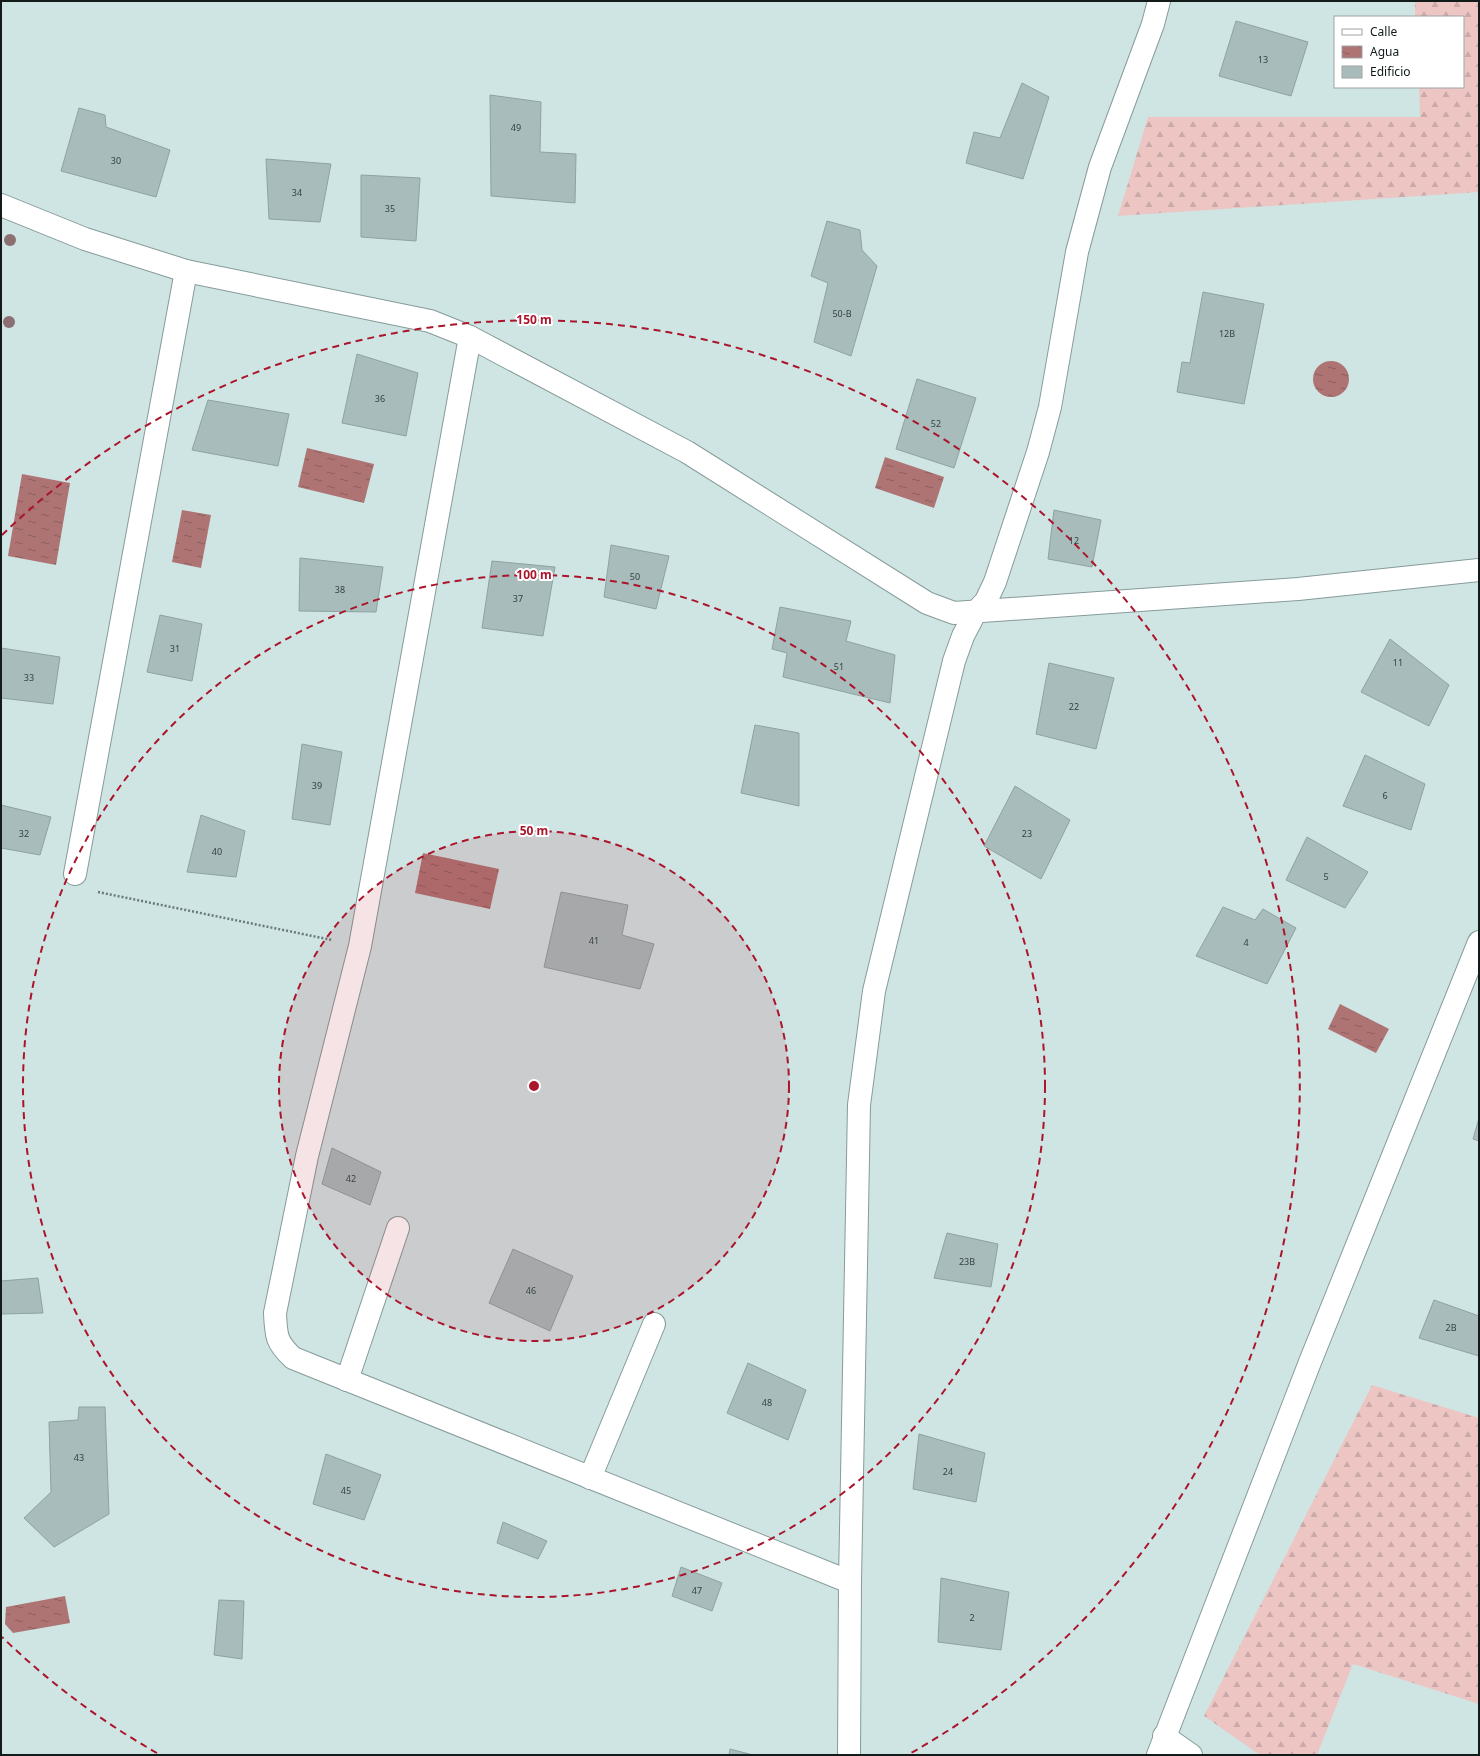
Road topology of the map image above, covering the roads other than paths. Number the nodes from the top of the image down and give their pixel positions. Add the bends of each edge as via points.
1 (1159, 1) edge
2 (1, 205) edge
3 (186, 272) junction
4 (470, 337) junction
5 (1479, 570) edge
6 (974, 613) junction
7 (75, 874) road end
8 (1479, 942) edge
9 (398, 1228) dead end
10 (654, 1324) dead end
11 (347, 1380) junction
12 (590, 1478) junction
13 (850, 1582) junction
14 (1161, 1745) edge
15 (849, 1755) edge
16 (1191, 1755) edge

1 - 6 street via 1100,167 1077,252 1050,407 1038,452 995,582 986,601
2 - 3 street via 85,239
3 - 4 street via 430,322
3 - 7 street
4 - 6 street via 687,452 927,603 954,613
4 - 11 street via 360,946 308,1156 275,1313 276,1332 282,1347 293,1358
5 - 6 street via 1298,589
6 - 13 street via 954,661 874,991 859,1105
8 - 14 street via 1310,1362
9 - 11 street
10 - 12 street
11 - 12 street
12 - 13 street
13 - 15 street
14 - 16 street

